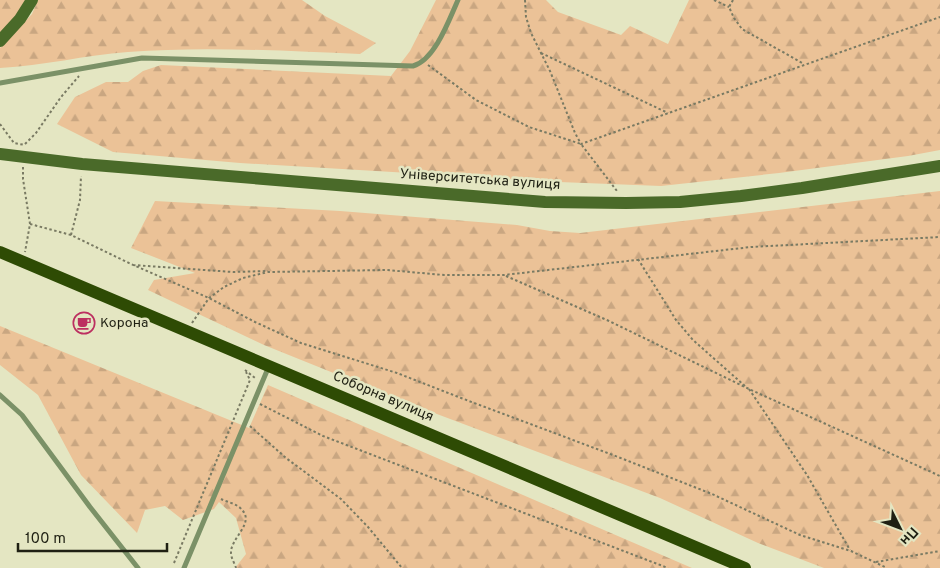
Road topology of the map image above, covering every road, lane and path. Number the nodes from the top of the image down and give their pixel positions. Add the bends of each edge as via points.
1 (32, 0) edge
2 (458, 0) edge
3 (525, 0) edge
4 (714, 0) edge
5 (733, 0) edge
6 (728, 7) junction
7 (940, 16) edge
8 (0, 41) edge
9 (541, 53) junction
10 (424, 61) junction
11 (805, 64) junction
12 (86, 68) junction
13 (0, 83) edge
14 (668, 113) junction
15 (0, 124) edge
16 (24, 144) junction
17 (580, 144) junction
18 (0, 154) edge
19 (20, 157) junction
20 (0, 160) edge
21 (82, 164) junction
22 (940, 166) edge
23 (626, 203) junction
24 (30, 224) junction
25 (71, 235) junction
26 (940, 237) edge
27 (3, 255) edge
28 (638, 259) junction
29 (23, 262) junction
30 (130, 264) junction
31 (284, 271) junction
32 (504, 275) junction
33 (209, 298) junction
34 (186, 331) junction
35 (269, 365) junction
36 (245, 370) dead end
37 (749, 389) junction
38 (0, 395) edge
39 (254, 401) junction
40 (245, 421) junction
41 (940, 476) edge
42 (214, 495) junction
43 (851, 551) junction
44 (940, 551) edge
45 (874, 562) junction
46 (174, 563) dead end
47 (138, 568) edge
48 (184, 568) edge
49 (236, 568) edge
50 (402, 568) edge
51 (668, 568) edge
52 (745, 568) edge
53 (887, 568) edge

1 - 8 main road
2 - 10 lane
3 - 9 path via 528,25
4 - 6 path
5 - 6 path
6 - 11 path via 742,29
7 - 11 path
9 - 14 path
9 - 17 path
10 - 12 lane via 407,66 142,58
10 - 17 path via 476,100 529,127
11 - 14 path
12 - 13 lane
12 - 16 path
14 - 17 path
15 - 16 path via 14,144
16 - 19 path
17 - 23 path
18 - 19 main road, Університетська вулиця
19 - 20 main road, Університетська вулиця
19 - 21 main road, Університетська вулиця
19 - 24 path
21 - 23 main road, Університетська вулиця via 545,202
21 - 25 path via 80,200
22 - 23 main road, Університетська вулиця via 741,196
24 - 25 path
24 - 29 path
25 - 30 path
26 - 28 path via 751,247
27 - 29 main road, Соборна вулиця
28 - 32 path
28 - 37 path via 687,334
29 - 34 main road, Соборна вулиця
30 - 31 path via 233,272
30 - 33 path
31 - 32 path via 387,270 444,275
31 - 33 path via 243,278
32 - 37 path
33 - 34 path
33 - 43 path via 301,343 398,372 712,494 800,535
34 - 35 main road, Соборна вулиця
35 - 39 lane
35 - 52 main road, Соборна вулиця
36 - 46 path via 250,380
37 - 41 path
37 - 43 path via 807,475
38 - 47 lane via 22,414
39 - 40 lane
39 - 51 path via 323,436
40 - 42 lane
40 - 50 path via 275,449 340,499
42 - 48 lane
42 - 49 path via 242,509 245,515 231,553
43 - 45 path
44 - 45 path
45 - 53 path

